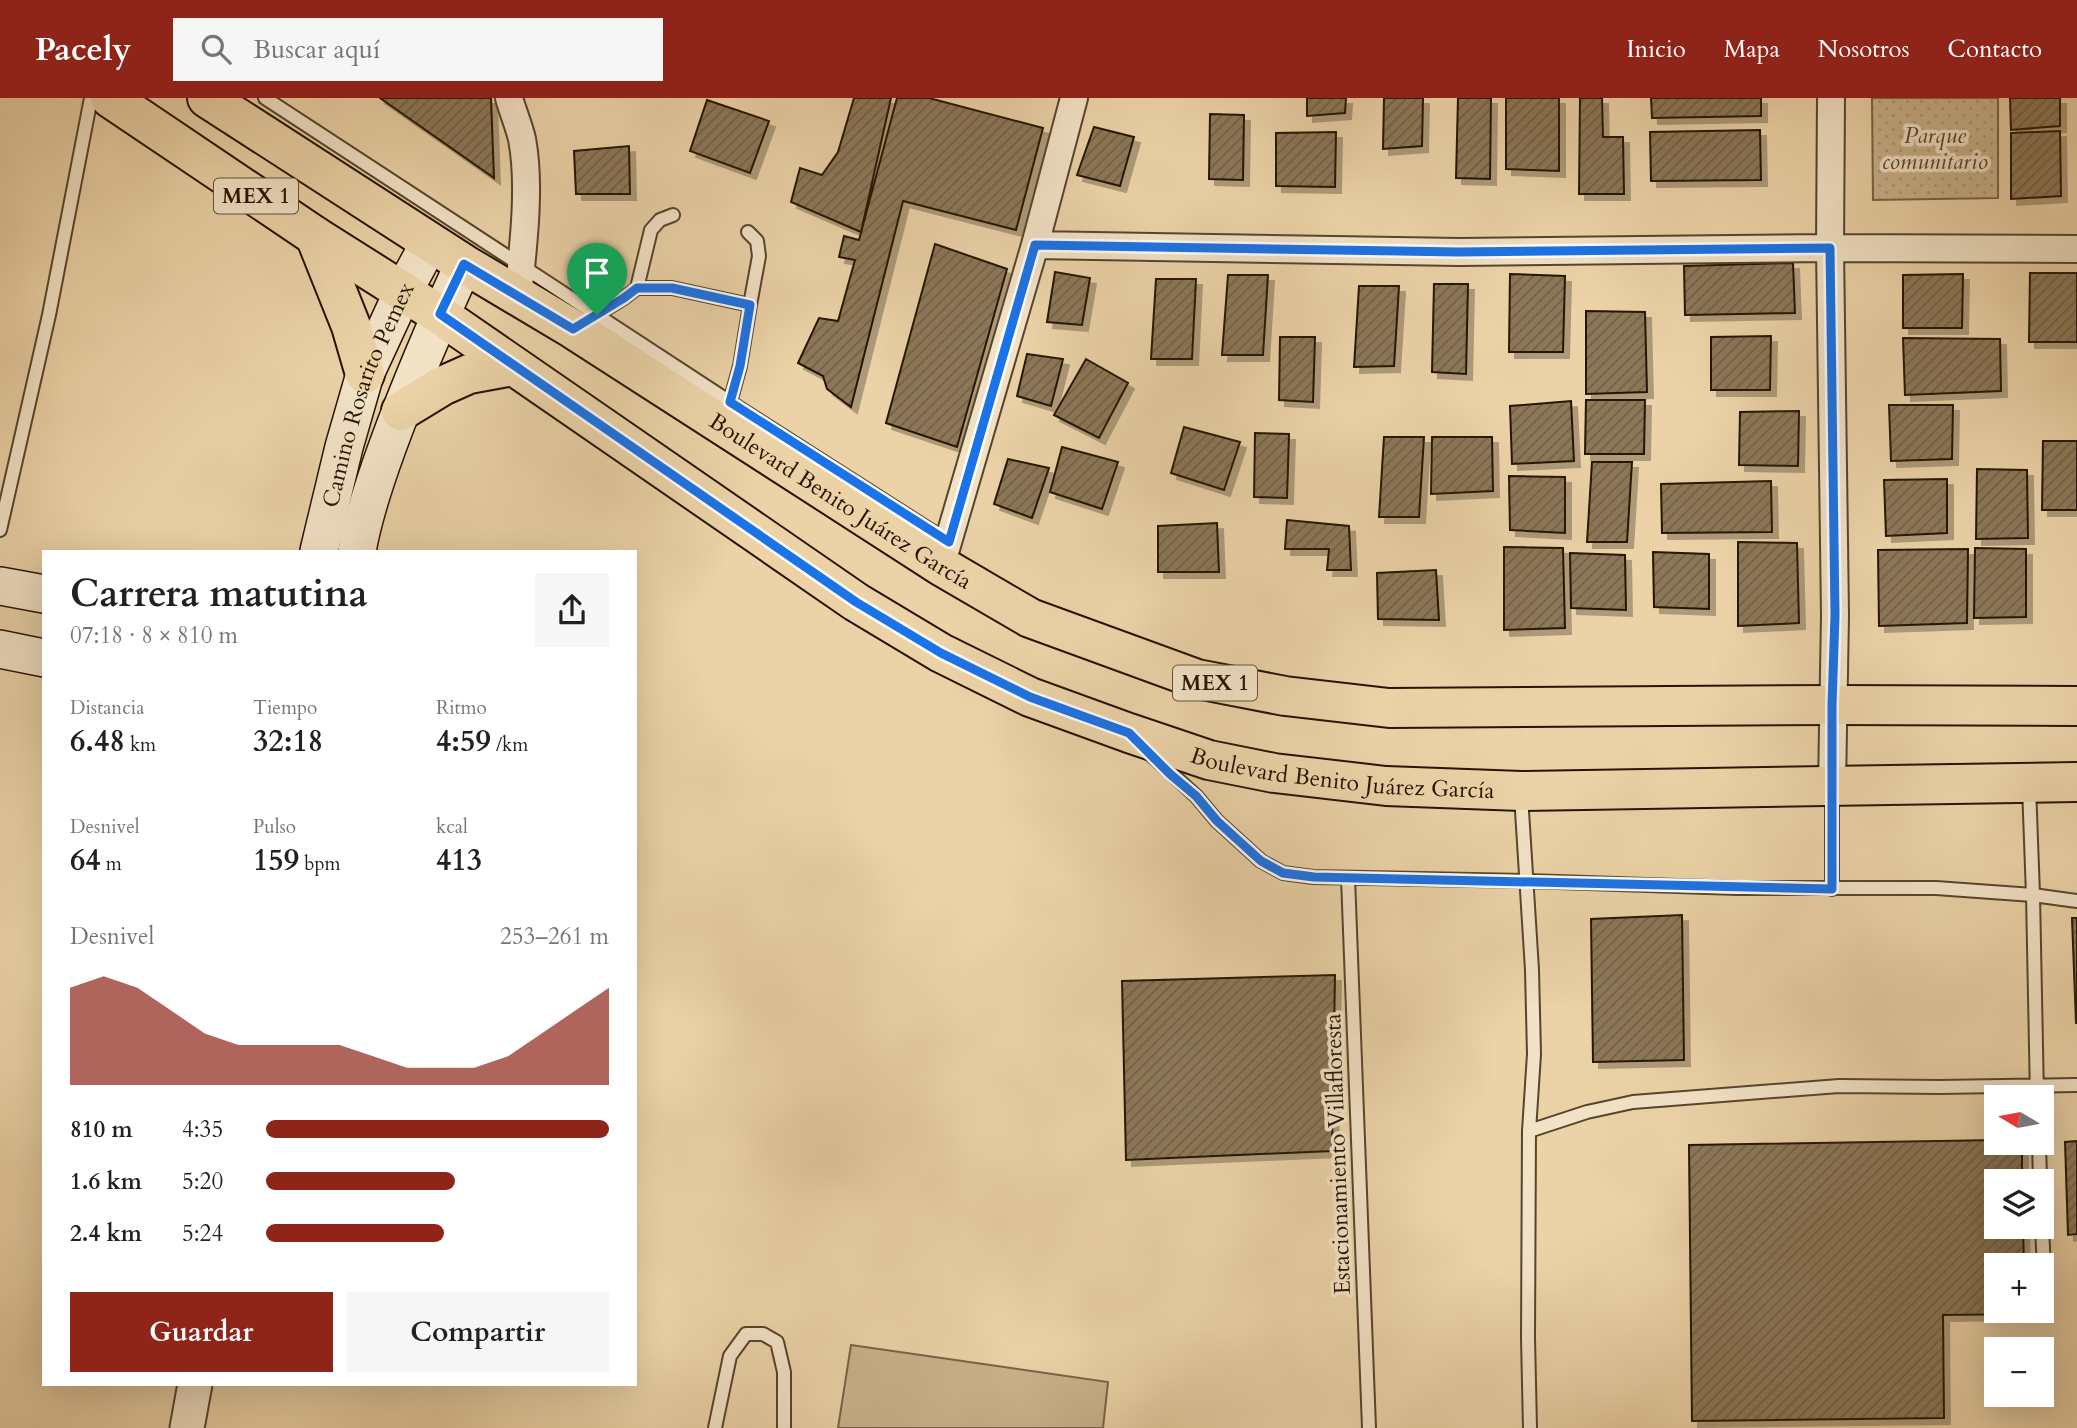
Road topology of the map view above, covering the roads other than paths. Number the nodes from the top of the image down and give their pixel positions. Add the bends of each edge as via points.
1 (91, 98) edge
2 (110, 98) edge
3 (207, 98) edge
4 (265, 98) edge
5 (509, 98) edge
6 (1074, 98) edge
7 (1831, 98) edge
8 (673, 215) dead end
9 (748, 232) dead end
10 (315, 236) junction
11 (430, 242) junction
12 (1035, 245) junction
13 (1830, 248) junction
14 (2077, 249) edge
15 (464, 264) junction
16 (519, 281) junction
17 (637, 288) junction
18 (403, 292) junction
19 (750, 305) junction
20 (440, 314) junction
21 (585, 322) junction
22 (513, 366) junction
23 (365, 374) junction
24 (401, 411) junction
25 (723, 411) junction
26 (0, 530) edge
27 (319, 550) edge
28 (357, 550) edge
29 (945, 554) junction
30 (0, 586) edge
31 (42, 594) edge
32 (0, 649) edge
33 (42, 658) edge
34 (1832, 705) junction
35 (2077, 706) edge
36 (1129, 733) junction
37 (2028, 782) junction
38 (2077, 782) edge
39 (1832, 786) junction
40 (1521, 790) junction
41 (1348, 878) junction
42 (1527, 881) junction
43 (1832, 889) junction
44 (2034, 895) junction
45 (2077, 901) edge
46 (2036, 1085) edge
47 (2077, 1085) edge
48 (2054, 1089) edge
49 (1984, 1090) edge
50 (1529, 1131) junction
51 (195, 1386) edge
52 (187, 1428) edge
53 (715, 1428) edge
54 (784, 1428) edge
55 (1368, 1428) edge
56 (1530, 1428) edge

1 - 26 lane via 49,315
2 - 10 main road, MEX 1
3 - 11 main road, MEX 1
4 - 16 lane
5 - 16 street via 525,167
6 - 12 street
7 - 13 street
8 - 17 lane via 651,230
9 - 19 lane via 757,241 759,256
10 - 18 main road, MEX 1
10 - 23 main road
11 - 15 main road, MEX 1
11 - 18 main road, Camino Rosarito Pemex
12 - 13 street via 1459,252
12 - 29 street
13 - 14 street
13 - 34 street
15 - 16 main road, Boulevard Benito Juárez García / MEX 1
15 - 20 main road, Camino Rosarito Pemex
16 - 21 main road, Boulevard Benito Juárez García / MEX 1
17 - 19 lane via 672,288
17 - 21 lane
18 - 20 main road, Boulevard Benito Juárez García / MEX 1
18 - 23 main road, Camino Rosarito Pemex
19 - 25 lane via 740,366
20 - 22 main road, Boulevard Benito Juárez García / MEX 1
20 - 24 main road, Camino Rosarito Pemex
21 - 25 main road, Boulevard Benito Juárez García / MEX 1
22 - 24 main road via 469,374
22 - 36 main road, Boulevard Benito Juárez García / MEX 1 via 856,602 930,647 1030,697
23 - 27 main road, Camino Rosarito Pemex
24 - 28 main road, Camino Rosarito Pemex
25 - 29 main road, Boulevard Benito Juárez García / MEX 1
29 - 34 main road, Boulevard Benito Juárez García / MEX 1 via 1030,618 1197,679 1285,696 1389,708
30 - 31 main road
32 - 33 main road
34 - 35 main road, Boulevard Benito Juárez García / MEX 1
34 - 39 street
36 - 40 main road, Boulevard Benito Juárez García / MEX 1 via 1209,760 1274,773 1386,786
36 - 41 lane via 1261,861 1283,873
37 - 38 main road, Boulevard Benito Juárez García / MEX 1
37 - 39 main road, Boulevard Benito Juárez García / MEX 1
37 - 44 lane
39 - 40 main road, Boulevard Benito Juárez García / MEX 1
39 - 43 lane
40 - 42 lane
41 - 42 lane
41 - 55 lane, Estacionamiento Villafloresta
42 - 43 lane
42 - 50 lane via 1534,1054
43 - 44 lane via 1936,888
44 - 45 lane
44 - 46 lane
47 - 48 lane
49 - 50 lane via 1839,1086 1633,1102
50 - 56 lane
51 - 52 street
53 - 54 lane via 730,1356 746,1334 763,1334 777,1342 784,1372

